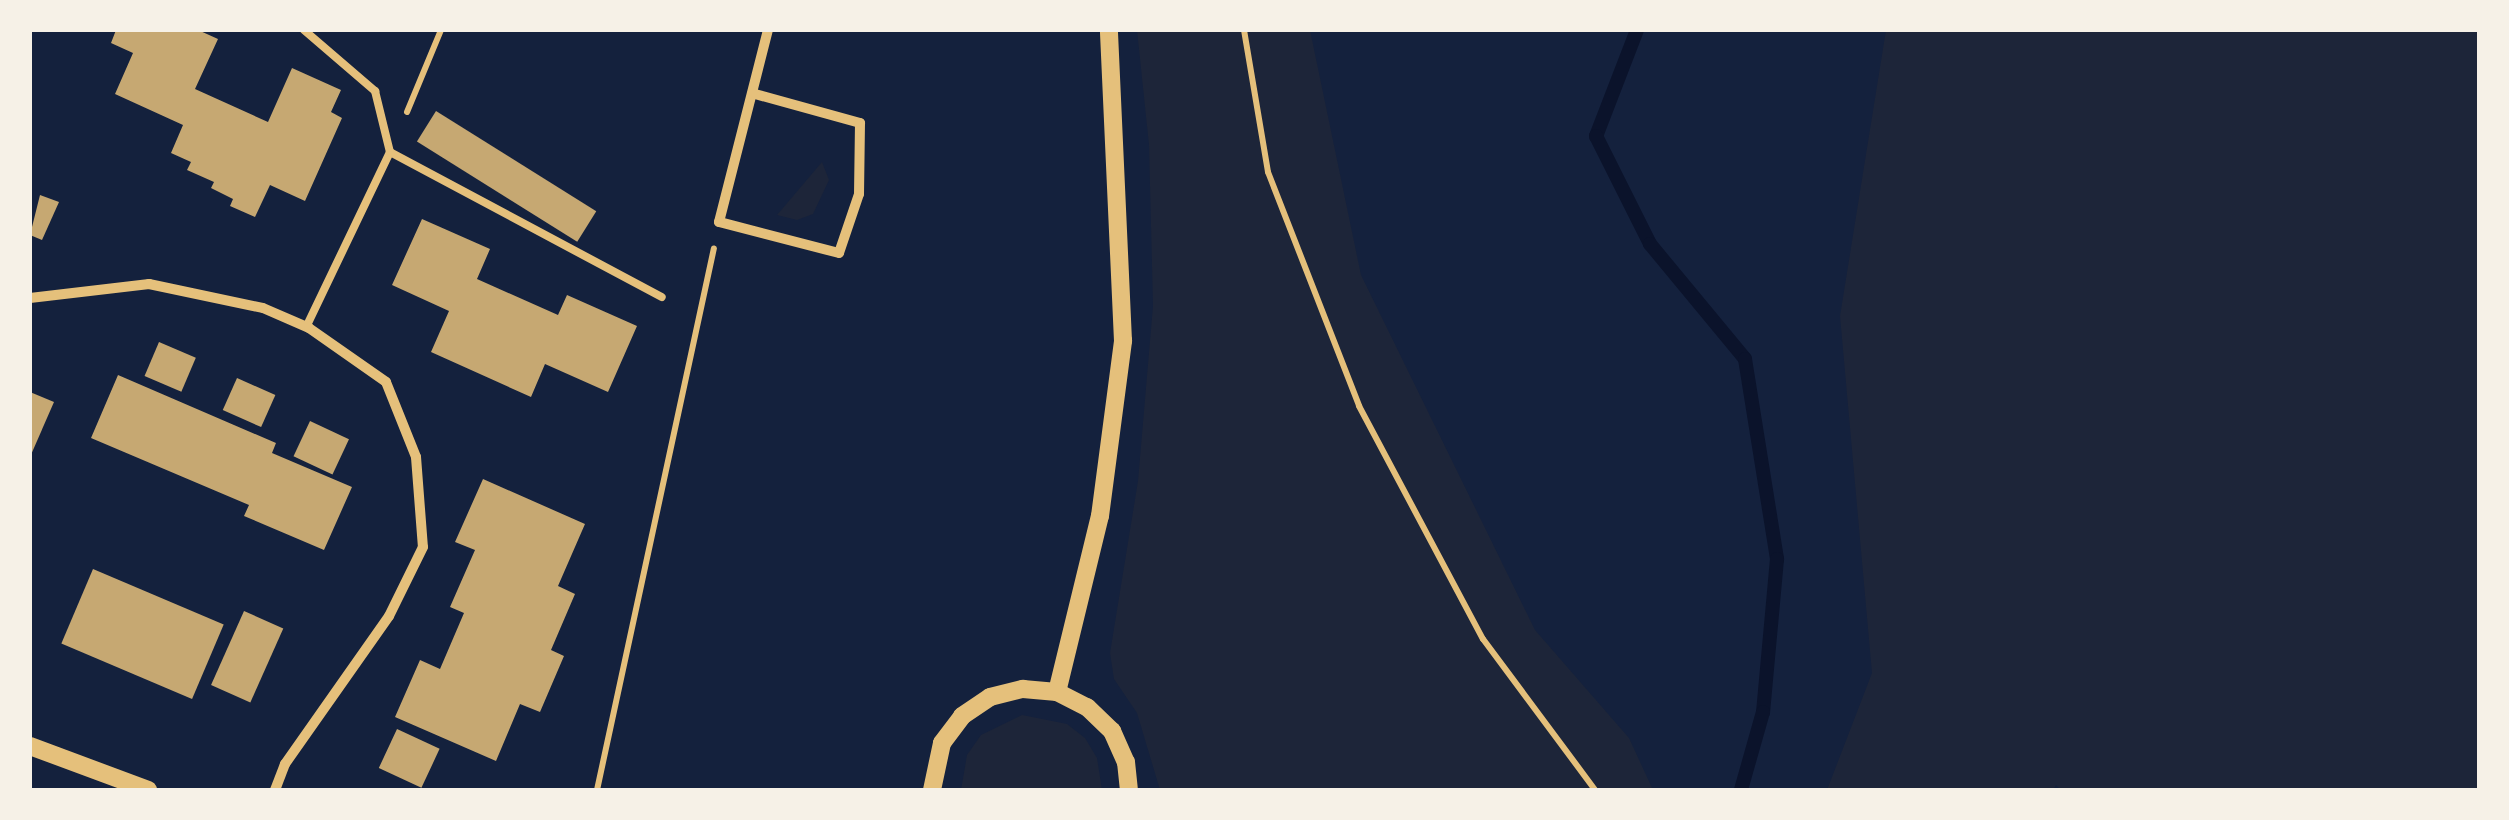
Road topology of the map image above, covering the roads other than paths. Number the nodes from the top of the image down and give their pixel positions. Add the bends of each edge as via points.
1 (304, 30) edge
2 (768, 30) edge
3 (1109, 30) edge
4 (754, 94) junction
5 (390, 152) junction
6 (30, 298) edge
7 (662, 298) dead end
8 (306, 326) junction
9 (1057, 692) junction
10 (30, 746) edge
11 (148, 790) edge
12 (275, 790) edge
13 (932, 790) edge
14 (1129, 790) edge

1 - 5 lane via 375,91
2 - 4 street
3 - 9 street via 1122,340 1100,516
4 - 4 street via 718,222 840,253 859,194 860,124
5 - 7 lane
5 - 8 lane
6 - 8 street via 148,284 262,308
8 - 12 street via 386,382 416,457 424,547 389,616 295,749
9 - 13 street via 1023,689 990,697 962,716 942,743
9 - 14 street via 1088,707 1112,731
10 - 11 street

